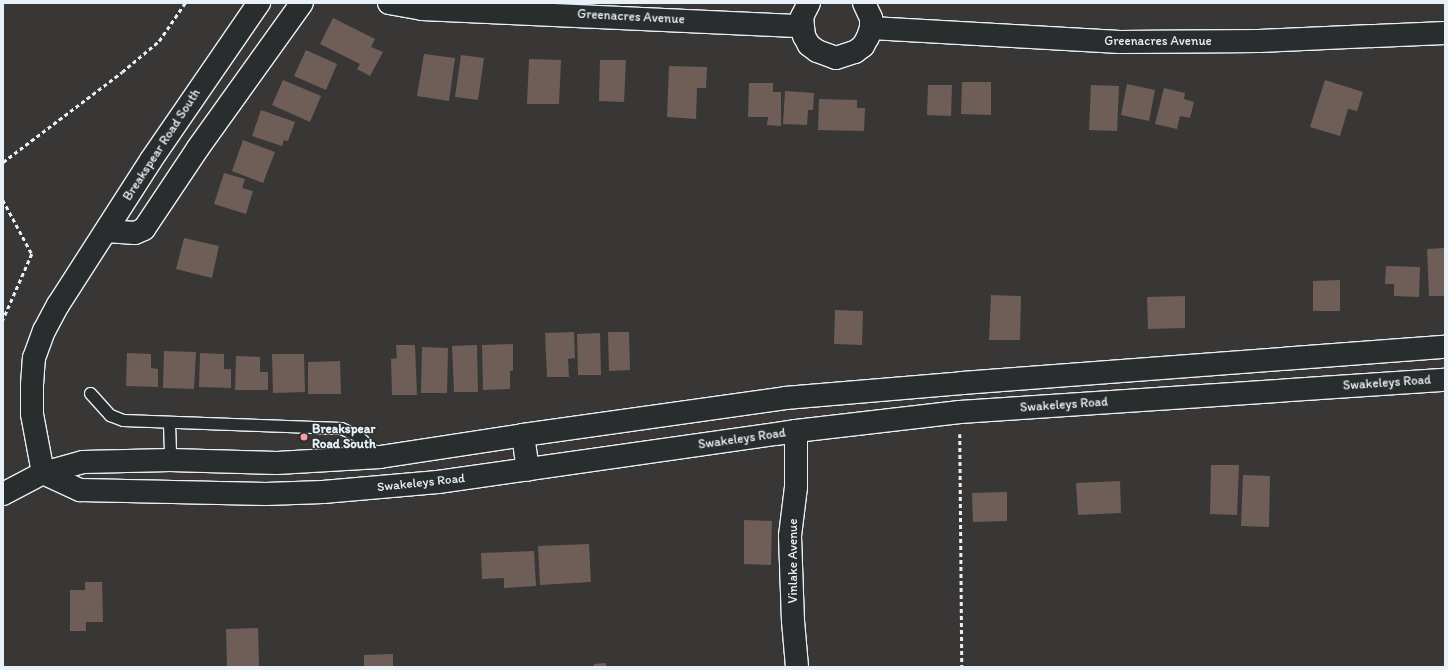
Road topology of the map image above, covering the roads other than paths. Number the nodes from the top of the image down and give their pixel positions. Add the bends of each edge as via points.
1 (259, 3) edge
2 (302, 3) edge
3 (389, 3) edge
4 (809, 3) edge
5 (864, 3) edge
6 (802, 26) junction
7 (871, 28) junction
8 (1445, 33) edge
9 (106, 231) junction
10 (1445, 347) edge
11 (1383, 351) junction
12 (1445, 380) edge
13 (1383, 383) junction
14 (90, 394) dead end
15 (169, 422) junction
16 (796, 431) junction
17 (523, 435) junction
18 (380, 457) junction
19 (170, 460) junction
20 (528, 470) junction
21 (43, 473) junction
22 (3, 494) edge
23 (797, 667) edge

1 - 9 main road, Breakspear Road South
2 - 9 main road via 198,148 144,229 135,233
3 - 6 main road, Greenacres Avenue via 422,9
4 - 6 main road via 802,17
5 - 7 main road via 871,18
6 - 7 main road via 809,45 826,56 836,58 855,52 863,46
7 - 8 main road, Greenacres Avenue via 1120,42 1259,41
9 - 21 main road, Breakspear Road South via 58,305 44,331 34,358 32,414
10 - 11 main road
11 - 13 main road
11 - 17 main road via 785,398
12 - 13 main road, Swakeleys Road
13 - 16 main road, Swakeleys Road via 960,412
14 - 15 lane via 110,416 123,420
15 - 18 lane via 341,428 358,436
15 - 19 lane
16 - 20 main road, Swakeleys Road
16 - 23 main road, Vinlake Avenue via 796,480 790,536
17 - 18 main road
17 - 20 main road
18 - 19 main road via 277,463
19 - 21 main road via 83,462
20 - 21 main road, Swakeleys Road via 382,488 266,494 80,490
21 - 22 main road

